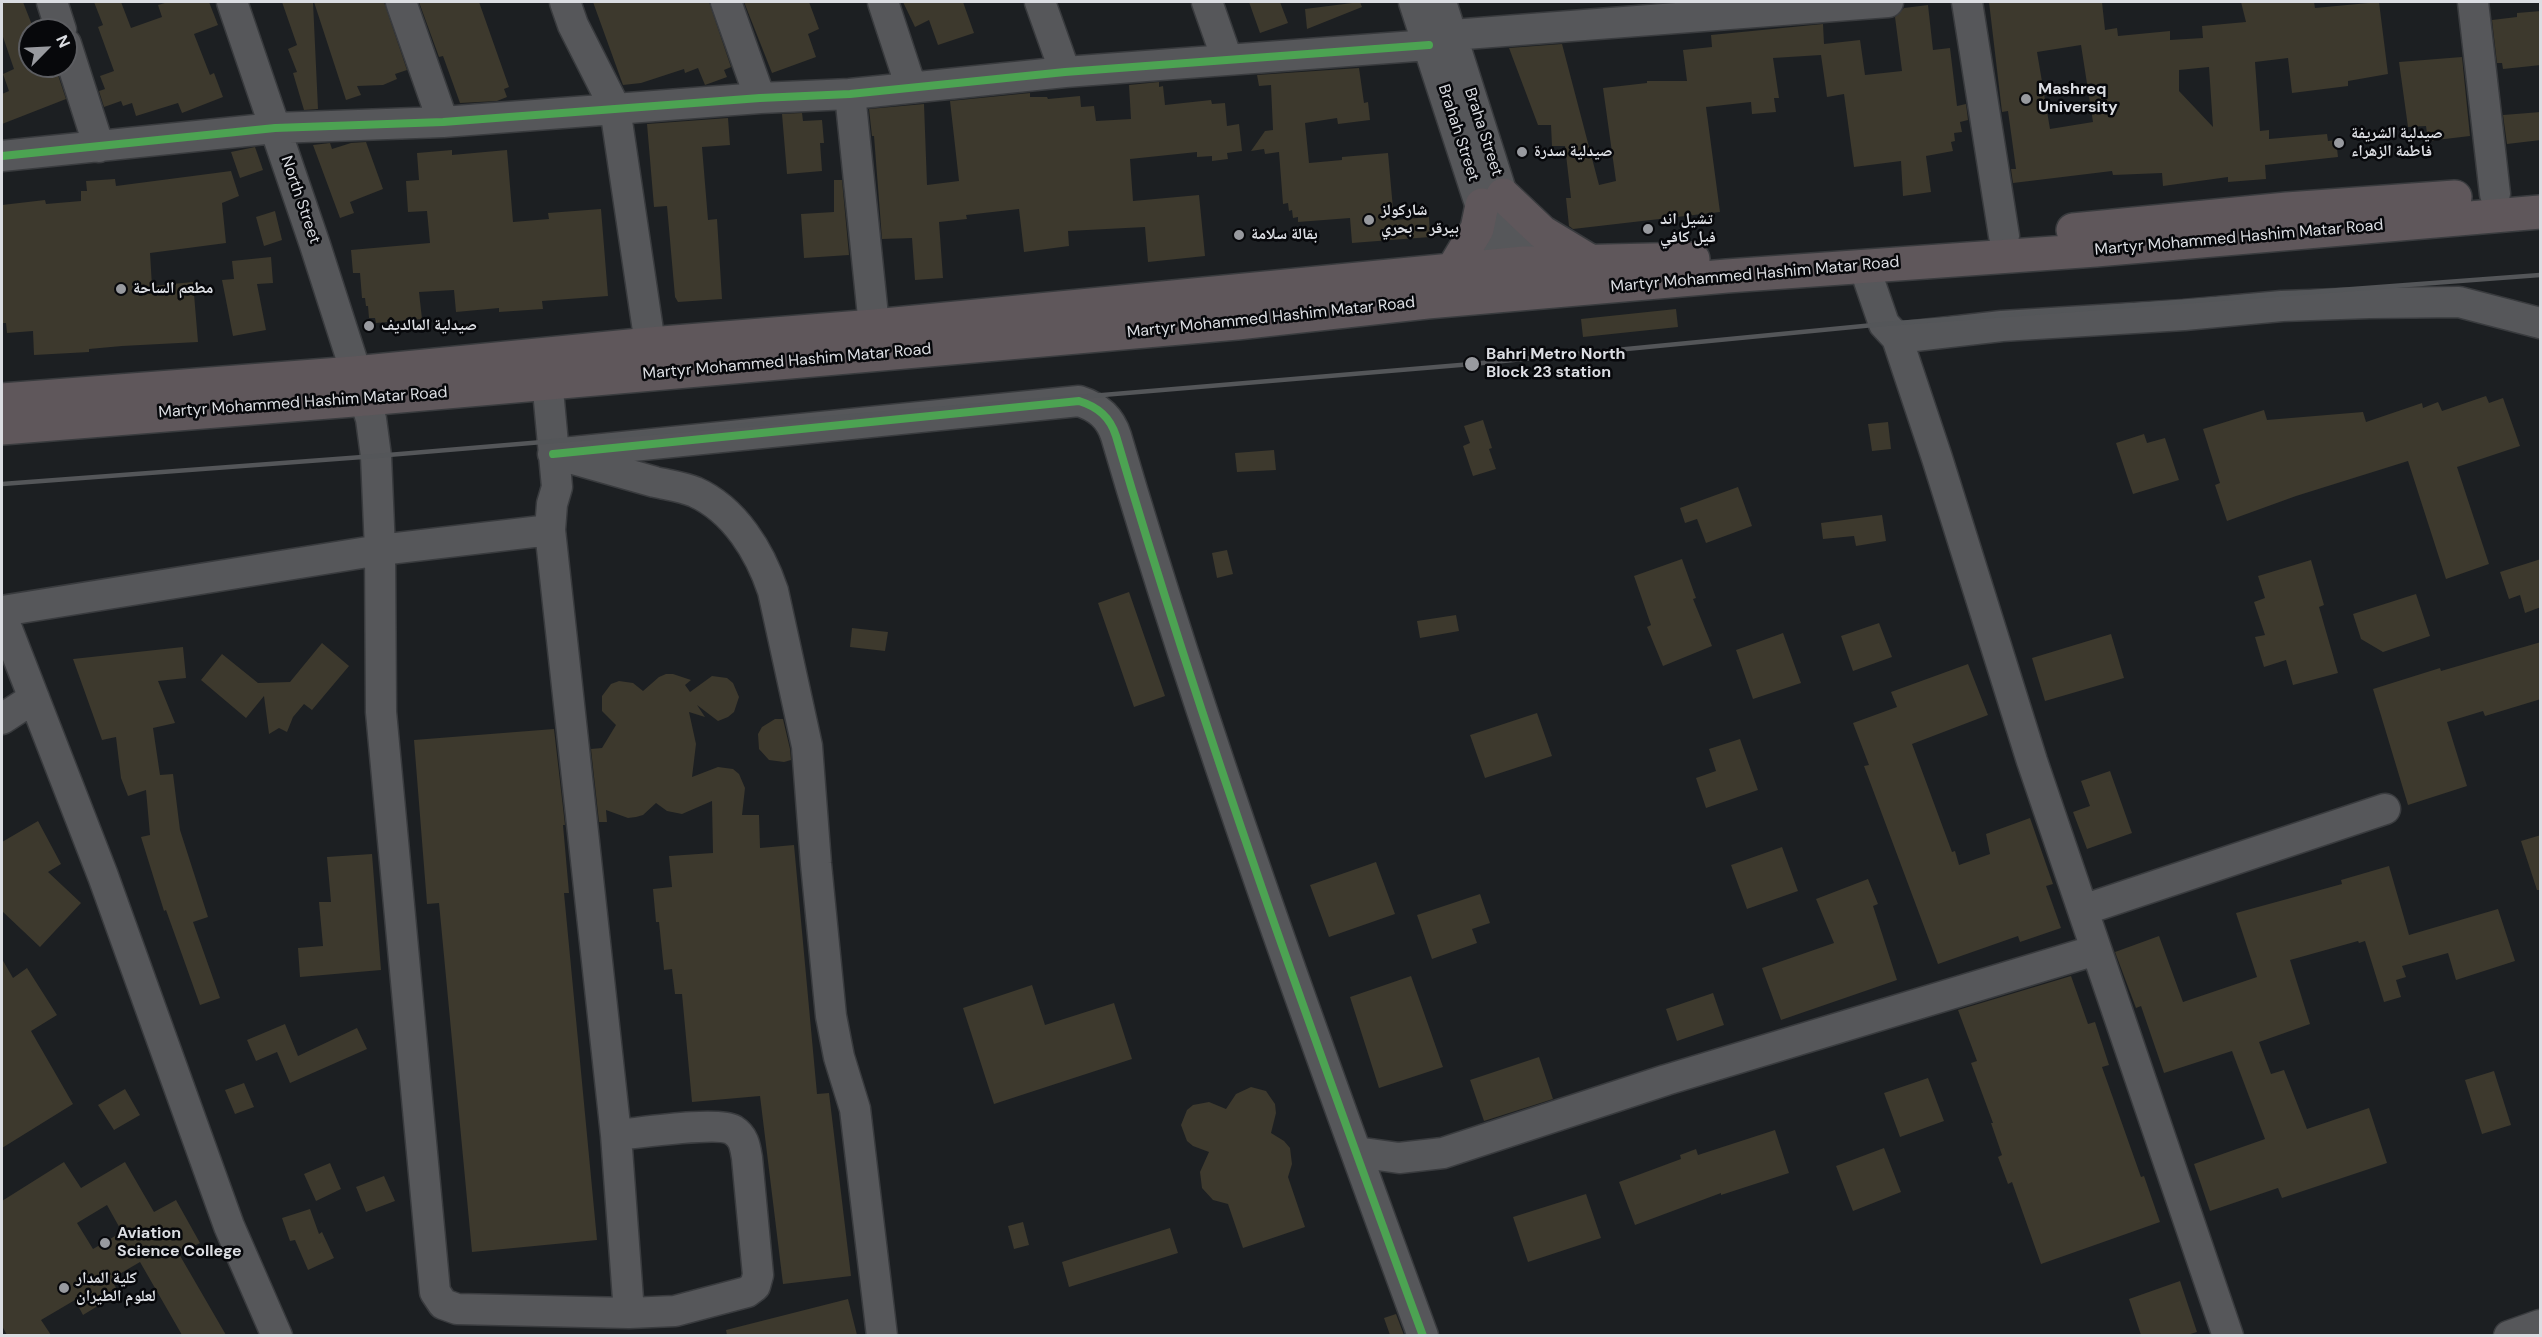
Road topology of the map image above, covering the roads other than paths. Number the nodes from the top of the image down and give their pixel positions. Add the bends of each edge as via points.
1 (52, 2) edge
2 (232, 2) edge
3 (401, 2) edge
4 (565, 2) edge
5 (726, 2) edge
6 (883, 2) edge
7 (1040, 2) edge
8 (1207, 2) edge
9 (1414, 2) edge
10 (1441, 2) edge
11 (1888, 2) edge
12 (1967, 2) edge
13 (2473, 2) edge
14 (1791, 5) edge
15 (1641, 10) edge
16 (57, 18) edge
17 (1440, 40) junction
18 (1227, 58) junction
19 (1065, 72) junction
20 (77, 78) edge
21 (911, 87) junction
22 (850, 94) junction
23 (760, 98) junction
24 (615, 108) junction
25 (443, 122) junction
26 (275, 129) junction
27 (99, 147) junction
28 (2, 156) edge
29 (2541, 190) edge
30 (2495, 194) junction
31 (1492, 200) junction
32 (2541, 212) edge
33 (2004, 236) junction
34 (1590, 261) junction
35 (1512, 264) junction
36 (1864, 266) junction
37 (1453, 269) junction
38 (2541, 323) edge
39 (874, 326) junction
40 (1897, 338) junction
41 (650, 344) junction
42 (546, 369) junction
43 (360, 386) junction
44 (2, 400) edge
45 (2, 428) edge
46 (553, 454) junction
47 (550, 530) junction
48 (380, 550) junction
49 (2, 611) edge
50 (2, 616) edge
51 (34, 698) junction
52 (2, 719) edge
53 (2385, 809) dead end
54 (2083, 910) junction
55 (2097, 950) junction
56 (616, 1135) junction
57 (1356, 1152) junction
58 (628, 1313) junction
59 (2541, 1325) edge
60 (277, 1335) edge
61 (882, 1335) edge
62 (1423, 1335) edge
63 (2228, 1335) edge
64 (2510, 1335) edge

1 - 16 street
2 - 26 street, North Street
3 - 25 street
4 - 24 street
5 - 23 street
6 - 21 street
7 - 19 street
8 - 18 street
9 - 17 street, Brahah Street
10 - 17 street
11 - 14 street
12 - 33 street
13 - 30 street
14 - 15 street
15 - 17 street
17 - 18 street
17 - 31 street, Brahah Street
18 - 19 street
19 - 21 street
20 - 27 street
21 - 22 street
22 - 23 street
22 - 39 street
23 - 24 street
24 - 25 street
24 - 41 street
25 - 26 street
26 - 27 street
26 - 43 street, North Street
27 - 28 street
29 - 30 main road, Martyr Mohammed Hashim Matar Road
30 - 33 main road, Martyr Mohammed Hashim Matar Road
31 - 34 main road
31 - 35 street, Braha Street
31 - 37 main road
32 - 36 main road, Martyr Mohammed Hashim Matar Road
33 - 34 main road, Martyr Mohammed Hashim Matar Road via 1687,259
34 - 35 main road, Martyr Mohammed Hashim Matar Road
35 - 37 main road, Martyr Mohammed Hashim Matar Road
36 - 40 street via 1884,324
36 - 42 main road, Martyr Mohammed Hashim Matar Road via 1427,302 1237,323
37 - 39 main road, Martyr Mohammed Hashim Matar Road
38 - 40 street via 2458,302 2369,303 2002,326
39 - 41 main road, Martyr Mohammed Hashim Matar Road
40 - 54 street
41 - 42 main road, Martyr Mohammed Hashim Matar Road
42 - 43 main road, Martyr Mohammed Hashim Matar Road
42 - 46 street
43 - 44 main road, Martyr Mohammed Hashim Matar Road
43 - 45 main road, Martyr Mohammed Hashim Matar Road
43 - 48 street, North Street via 376,456
46 - 47 street via 557,487
46 - 57 street via 1079,401 1099,410 1113,426 1196,693
46 - 61 street via 695,493 736,524 765,566 807,746 831,1016 855,1109
47 - 48 street
47 - 56 street
48 - 49 street
48 - 58 street, North Street via 381,712 435,1292 443,1305 457,1309
50 - 51 street
51 - 52 street
51 - 60 street via 230,1226
53 - 54 street
54 - 55 street
55 - 57 street via 1665,1080 1443,1153 1399,1158
55 - 63 street
56 - 58 street
56 - 58 street, North Street via 713,1126 731,1129 743,1139 758,1275 755,1286 747,1292 675,1311
57 - 62 street
59 - 64 street

